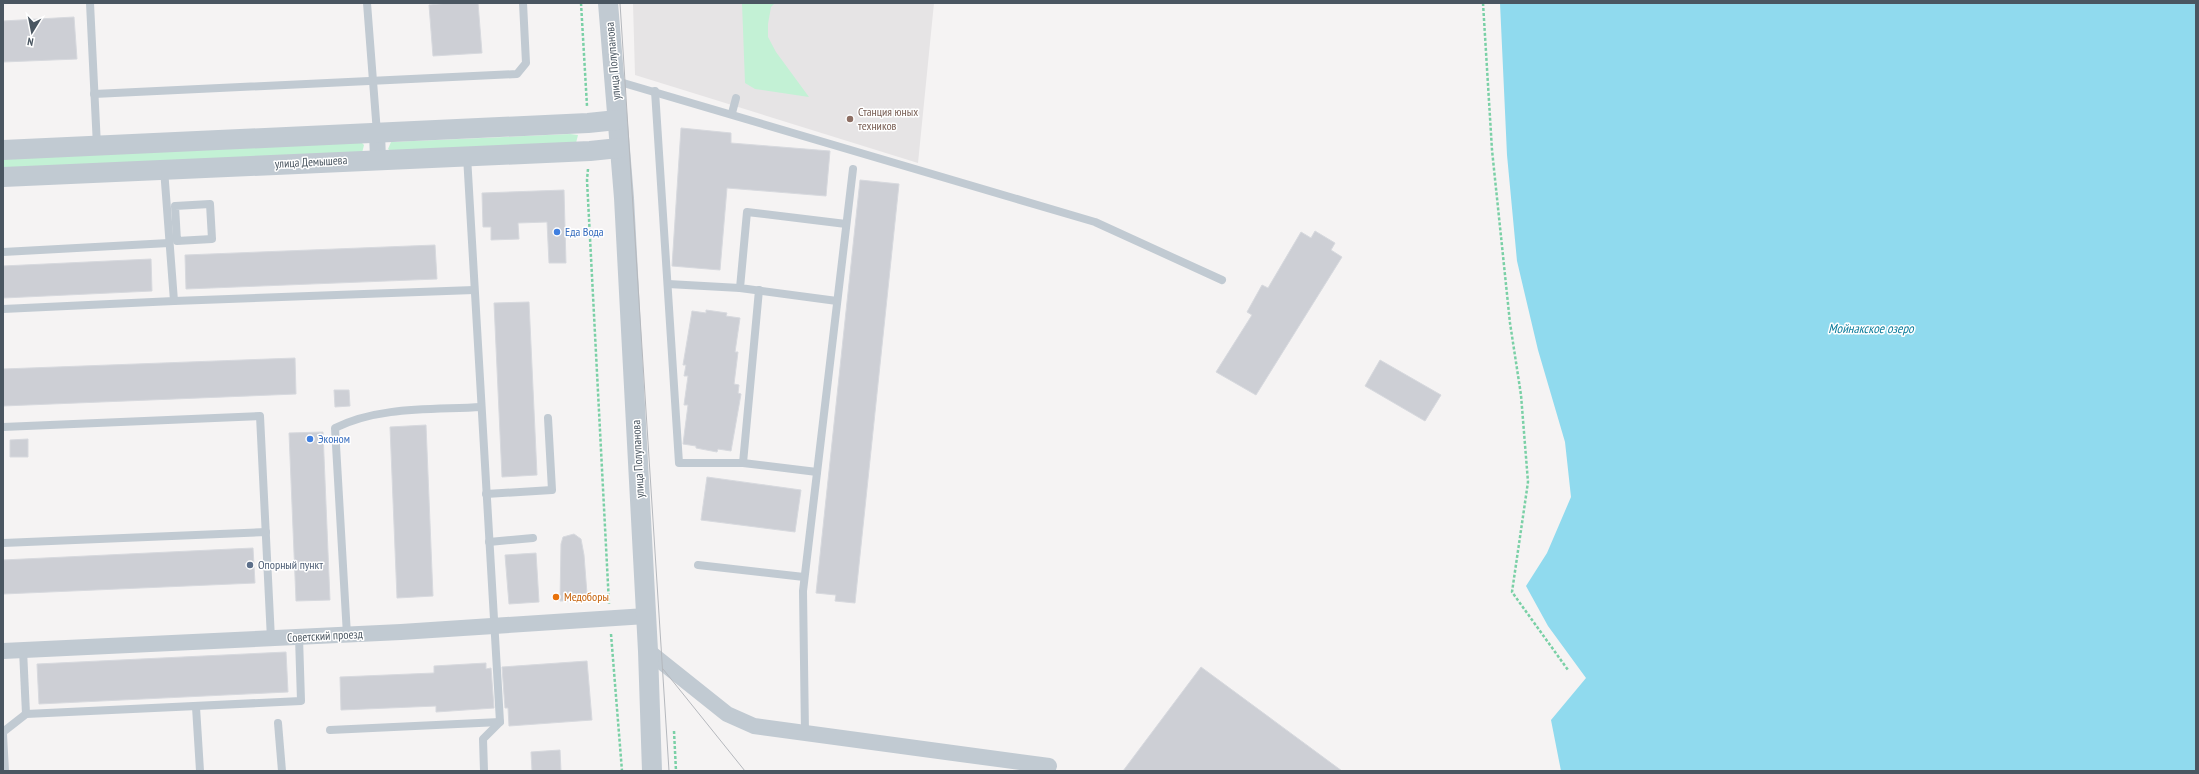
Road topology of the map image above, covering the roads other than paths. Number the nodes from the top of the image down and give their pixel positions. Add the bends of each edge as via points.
1 (90, 3) edge
2 (367, 3) edge
3 (523, 3) edge
4 (608, 3) edge
5 (614, 78) junction
6 (373, 80) junction
7 (655, 91) junction
8 (94, 94) junction
9 (736, 98) dead end
10 (732, 113) junction
11 (617, 120) junction
12 (377, 133) junction
13 (97, 146) junction
14 (619, 148) junction
15 (3, 150) edge
16 (467, 156) junction
17 (378, 159) junction
18 (164, 169) junction
19 (853, 169) dead end
20 (3, 177) edge
21 (171, 210) junction
22 (846, 224) junction
23 (169, 243) junction
24 (3, 252) edge
25 (1222, 280) dead end
26 (668, 284) junction
27 (740, 288) junction
28 (474, 290) junction
29 (759, 290) junction
30 (174, 301) junction
31 (837, 301) junction
32 (3, 309) edge
33 (481, 408) junction
34 (548, 418) dead end
35 (3, 427) edge
36 (743, 463) junction
37 (817, 472) junction
38 (486, 494) junction
39 (266, 532) junction
40 (533, 538) dead end
41 (489, 542) junction
42 (3, 543) edge
43 (698, 565) dead end
44 (804, 577) junction
45 (646, 616) junction
46 (494, 626) junction
47 (348, 635) junction
48 (299, 637) junction
49 (271, 639) junction
50 (23, 650) junction
51 (3, 651) edge
52 (648, 651) junction
53 (196, 707) junction
54 (26, 714) junction
55 (500, 722) junction
56 (15, 723) junction
57 (278, 723) dead end
58 (3, 724) edge
59 (330, 730) dead end
60 (3, 733) edge
61 (805, 733) junction
62 (1049, 766) dead end
63 (5, 771) edge
64 (200, 771) edge
65 (282, 771) edge
66 (484, 771) edge
67 (652, 771) edge

1 - 8 lane
2 - 6 lane
3 - 6 lane via 526,62 517,74
4 - 5 street, улица Полупанова
5 - 7 lane
5 - 11 street, улица Полупанова
6 - 8 lane
6 - 12 lane
7 - 10 lane
7 - 26 lane
8 - 13 lane
9 - 10 lane
10 - 25 lane via 1095,222
11 - 12 street
11 - 14 street, улица Полупанова
12 - 13 street
12 - 17 street
13 - 15 street
14 - 16 street, улица Демышева
14 - 45 street, улица Полупанова via 624,198
16 - 17 street, улица Демышева
16 - 28 lane
17 - 18 street, улица Демышева
18 - 20 street, улица Демышева
18 - 21 lane
19 - 22 lane
21 - 21 lane via 175,206 210,204 212,239 177,241
21 - 23 lane
22 - 27 lane via 747,212
22 - 31 lane
23 - 24 lane
23 - 30 lane
26 - 27 lane
26 - 36 lane via 680,463
27 - 29 lane
28 - 30 lane
28 - 33 lane
29 - 31 lane
29 - 36 lane
30 - 32 lane
31 - 37 lane
33 - 38 lane
33 - 47 lane via 381,413 350,420 335,428
34 - 38 lane via 552,490
35 - 39 lane via 260,416
36 - 37 lane
37 - 44 lane
38 - 41 lane
39 - 42 lane
39 - 49 lane
40 - 41 lane
41 - 46 lane
43 - 44 lane
44 - 61 lane via 802,591
45 - 46 street, Советский проезд
45 - 52 street, улица Полупанова
46 - 47 street, Советский проезд
46 - 55 lane via 501,705
47 - 48 street, Советский проезд
48 - 49 street, Советский проезд
48 - 53 lane via 301,701
49 - 50 street, Советский проезд
50 - 51 street, Советский проезд
50 - 54 lane
52 - 61 street via 727,714 754,726
52 - 67 street, улица Полупанова
53 - 54 lane
53 - 64 lane
54 - 56 lane
55 - 59 lane
55 - 66 lane via 483,739
56 - 58 lane
56 - 60 lane
57 - 65 lane
60 - 63 lane
61 - 62 street

